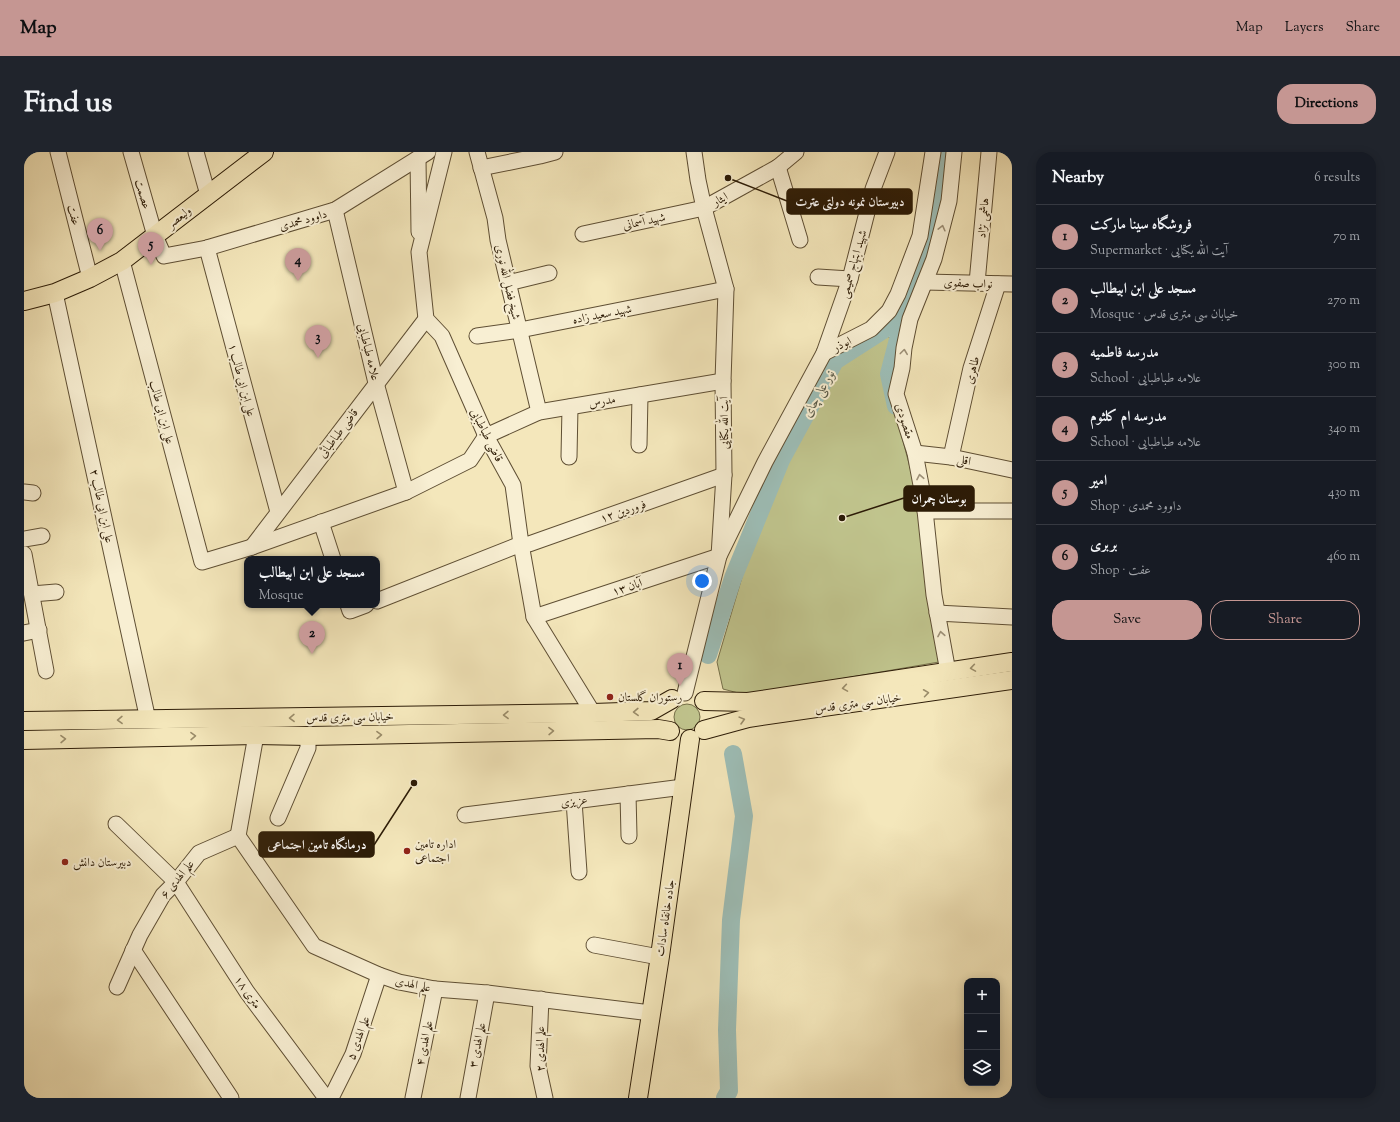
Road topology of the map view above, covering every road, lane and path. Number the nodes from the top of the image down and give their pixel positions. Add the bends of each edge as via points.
1 (58, 152) edge
2 (131, 152) edge
3 (196, 152) edge
4 (264, 152) edge
5 (444, 152) edge
6 (477, 152) edge
7 (555, 152) edge
8 (694, 152) edge
9 (796, 152) edge
10 (887, 152) edge
11 (933, 152) edge
12 (954, 152) edge
13 (989, 152) edge
14 (423, 156) edge
15 (778, 167) junction
16 (481, 168) junction
17 (208, 195) junction
18 (841, 200) dead end
19 (869, 205) junction
20 (704, 208) junction
21 (335, 210) junction
22 (583, 234) dead end
23 (155, 236) junction
24 (800, 240) dead end
25 (207, 248) junction
26 (420, 252) junction
27 (164, 256) joint
28 (122, 261) junction
29 (548, 273) dead end
30 (818, 277) dead end
31 (90, 278) junction
32 (850, 279) junction
33 (925, 282) junction
34 (508, 283) junction
35 (977, 284) junction
36 (1005, 284) edge
37 (726, 289) junction
38 (55, 293) junction
39 (24, 301) edge
40 (426, 319) junction
41 (520, 330) junction
42 (477, 336) dead end
43 (824, 353) junction
44 (723, 381) junction
45 (376, 383) junction
46 (640, 395) junction
47 (570, 407) junction
48 (539, 412) junction
49 (486, 436) junction
50 (639, 445) dead end
51 (915, 453) junction
52 (569, 457) dead end
53 (951, 457) junction
54 (1012, 470) edge
55 (724, 475) junction
56 (406, 492) junction
57 (925, 511) junction
58 (1012, 511) edge
59 (278, 512) junction
60 (321, 522) junction
61 (42, 536) dead end
62 (24, 539) edge
63 (521, 544) junction
64 (252, 547) junction
65 (24, 554) edge
66 (332, 556) edge
67 (719, 556) junction
68 (56, 592) dead end
69 (32, 594) junction
70 (380, 600) edge
71 (349, 608) edge
72 (358, 608) edge
73 (937, 613) junction
74 (534, 617) junction
75 (1012, 617) edge
76 (31, 631) edge
77 (1012, 662) edge
78 (46, 670) dead end
79 (948, 672) junction
80 (1012, 680) edge
81 (678, 696) junction
82 (704, 701) junction
83 (593, 714) junction
84 (354, 718) junction
85 (148, 720) junction
86 (24, 721) edge
87 (670, 731) junction
88 (256, 734) junction
89 (697, 734) junction
90 (353, 735) junction
91 (308, 736) junction
92 (24, 740) edge
93 (683, 788) junction
94 (628, 794) junction
95 (574, 801) junction
96 (465, 815) dead end
97 (278, 818) dead end
98 (116, 824) dead end
99 (238, 836) junction
100 (629, 836) dead end
101 (579, 872) dead end
102 (176, 882) junction
103 (594, 944) dead end
104 (133, 950) junction
105 (659, 957) junction
106 (379, 976) junction
107 (117, 987) dead end
108 (435, 989) junction
109 (487, 993) junction
110 (541, 999) junction
111 (651, 1013) junction
112 (231, 1098) edge
113 (326, 1098) edge
114 (331, 1098) edge
115 (413, 1098) edge
116 (468, 1098) edge
117 (544, 1098) edge
118 (638, 1098) edge

1 - 31 street, عفت
2 - 23 street, عصمت
3 - 17 street
4 - 17 main road, ولیعصر
5 - 26 street
6 - 16 street, شیخ فضل الله نوری
7 - 16 street
8 - 20 street, آیت الله یکتایی
9 - 15 street, ایثار
10 - 19 street, شهید ابتهاج صمیمی
11 - 43 street, ابوذر via 920,236 889,311 871,329
33 -> 12 street, مقصودی via 934,259 949,201
13 - 35 street, هاشمی نژاد
14 - 21 street, داوود محمدی
14 - 26 street
15 - 20 street, ایثار
15 - 24 street
16 - 34 street, شیخ فضل الله نوری via 495,218
17 - 23 main road, ولیعصر
18 - 19 street
19 - 32 street, شهید ابتهاج صمیمی
20 - 22 street, شهید آسمانی
20 - 37 street, آیت الله یکتایی
21 - 25 street, داوود محمدی
21 - 45 street, علامه طباطبایی
23 - 27 street, عصمت
23 - 28 main road, ولیعصر
25 - 27 street, داوود محمدی
25 - 59 street, علی ابن ابی طالب ۱
26 - 40 street
28 - 31 main road, ولیعصر
28 - 64 street, علی ابن ابی طالب via 202,562
29 - 34 street
30 - 32 street
31 - 38 main road, ولیعصر
32 - 43 street, شهید ابتهاج صمیمی
33 - 35 street, نواب صفوی
51 -> 33 street, مقصودی via 896,394 910,319
34 - 41 street, شیخ فضل الله نوری
35 - 36 street, نواب صفوی
36 - 53 street, طاهری via 971,368
37 - 41 street, شهید سعید زاده
37 - 44 street, آیت الله یکتایی
38 - 39 main road, ولیعصر
38 - 85 street, علی ابن ابی طالب ۲
40 - 45 street, قاضی طباطبائی
40 - 49 street, قاضی طباطبایی via 442,336
41 - 42 street, شهید سعید زاده
41 - 48 street, شیخ فضل الله نوری
43 - 67 street, ابوذر via 765,462
44 - 46 street, مدرس
44 - 55 street, آیت الله یکتایی
45 - 56 street, علامه طباطبایی
45 - 59 street, قاضی طباطبائی
46 - 47 street, مدرس
46 - 50 street
47 - 48 street, مدرس
47 - 52 street
48 - 49 street, مدرس
49 - 56 street via 470,460
49 - 63 street, قاضی طباطبایی via 513,485
51 - 53 street, اقلی
57 -> 51 street, مقصودی
53 - 54 street, اقلی
55 - 63 street, ۱۲ فروردین via 529,544
55 - 67 street, آیت الله یکتایی
56 - 60 street
57 - 58 street
57 - 73 street, مقصودی
59 - 64 street, قاضی طباطبائی
60 - 64 street
60 - 66 street
61 - 62 street
63 - 70 street, ۱۲ فروردین
63 - 74 street, قاضی طباطبایی
65 - 69 street
67 - 74 street, ۱۳ آبان
67 - 81 street, آیت الله یکتایی
68 - 69 street
69 - 76 street
71 - 72 street via 350,611
73 - 75 street
79 -> 73 street, مقصودی
74 - 83 street, قاضی طباطبایی
76 - 78 street
77 -> 79 main road, خیابان سی متری قدس
79 -> 82 main road, خیابان سی متری قدس via 748,702
89 -> 80 main road, خیابان سی متری قدس via 748,718
81 - 82 main road via 692,694
81 -> 83 main road, خیابان سی متری قدس via 651,711
81 - 87 main road via 667,704 664,711 666,725
82 - 89 main road via 709,719
83 -> 84 main road, خیابان سی متری قدس
84 -> 85 main road, خیابان سی متری قدس
84 - 90 main road
85 -> 86 main road, خیابان سی متری قدس
87 - 89 main road via 678,737
90 -> 87 main road, خیابان سی متری قدس via 658,729
88 - 91 main road, خیابان سی متری قدس
92 -> 88 main road, خیابان سی متری قدس
88 - 99 street
89 - 93 main road, جاده خانقاه سادات
90 - 91 main road, خیابان سی متری قدس
91 - 97 street via 308,748
93 - 94 street, عزیزی
93 - 105 main road, جاده خانقاه سادات
94 - 95 street, عزیزی
94 - 100 street
95 - 96 street, عزیزی
95 - 101 street
98 - 102 street, ۱۸ متری
99 - 102 street, علم الهدی ۶ via 198,853
99 - 106 street, علم الهدی via 314,946
102 - 104 street, علم الهدی ۶ via 163,895
102 - 113 street, ۱۸ متری via 247,992
103 - 105 street
104 - 107 street, علم الهدی ۶
104 - 112 street
105 - 111 main road, جاده خانقاه سادات
106 - 108 street, علم الهدی
106 - 114 street, علم الهدی ۵ via 353,1054
108 - 109 street, علم الهدی
108 - 115 street, علم الهدی ۴
109 - 110 street, علم الهدی
109 - 116 street, علم الهدی ۳
110 - 111 street, علم الهدی
110 - 117 street, علم الهدی ۲ via 538,1066
111 - 118 main road, جاده خانقاه سادات

